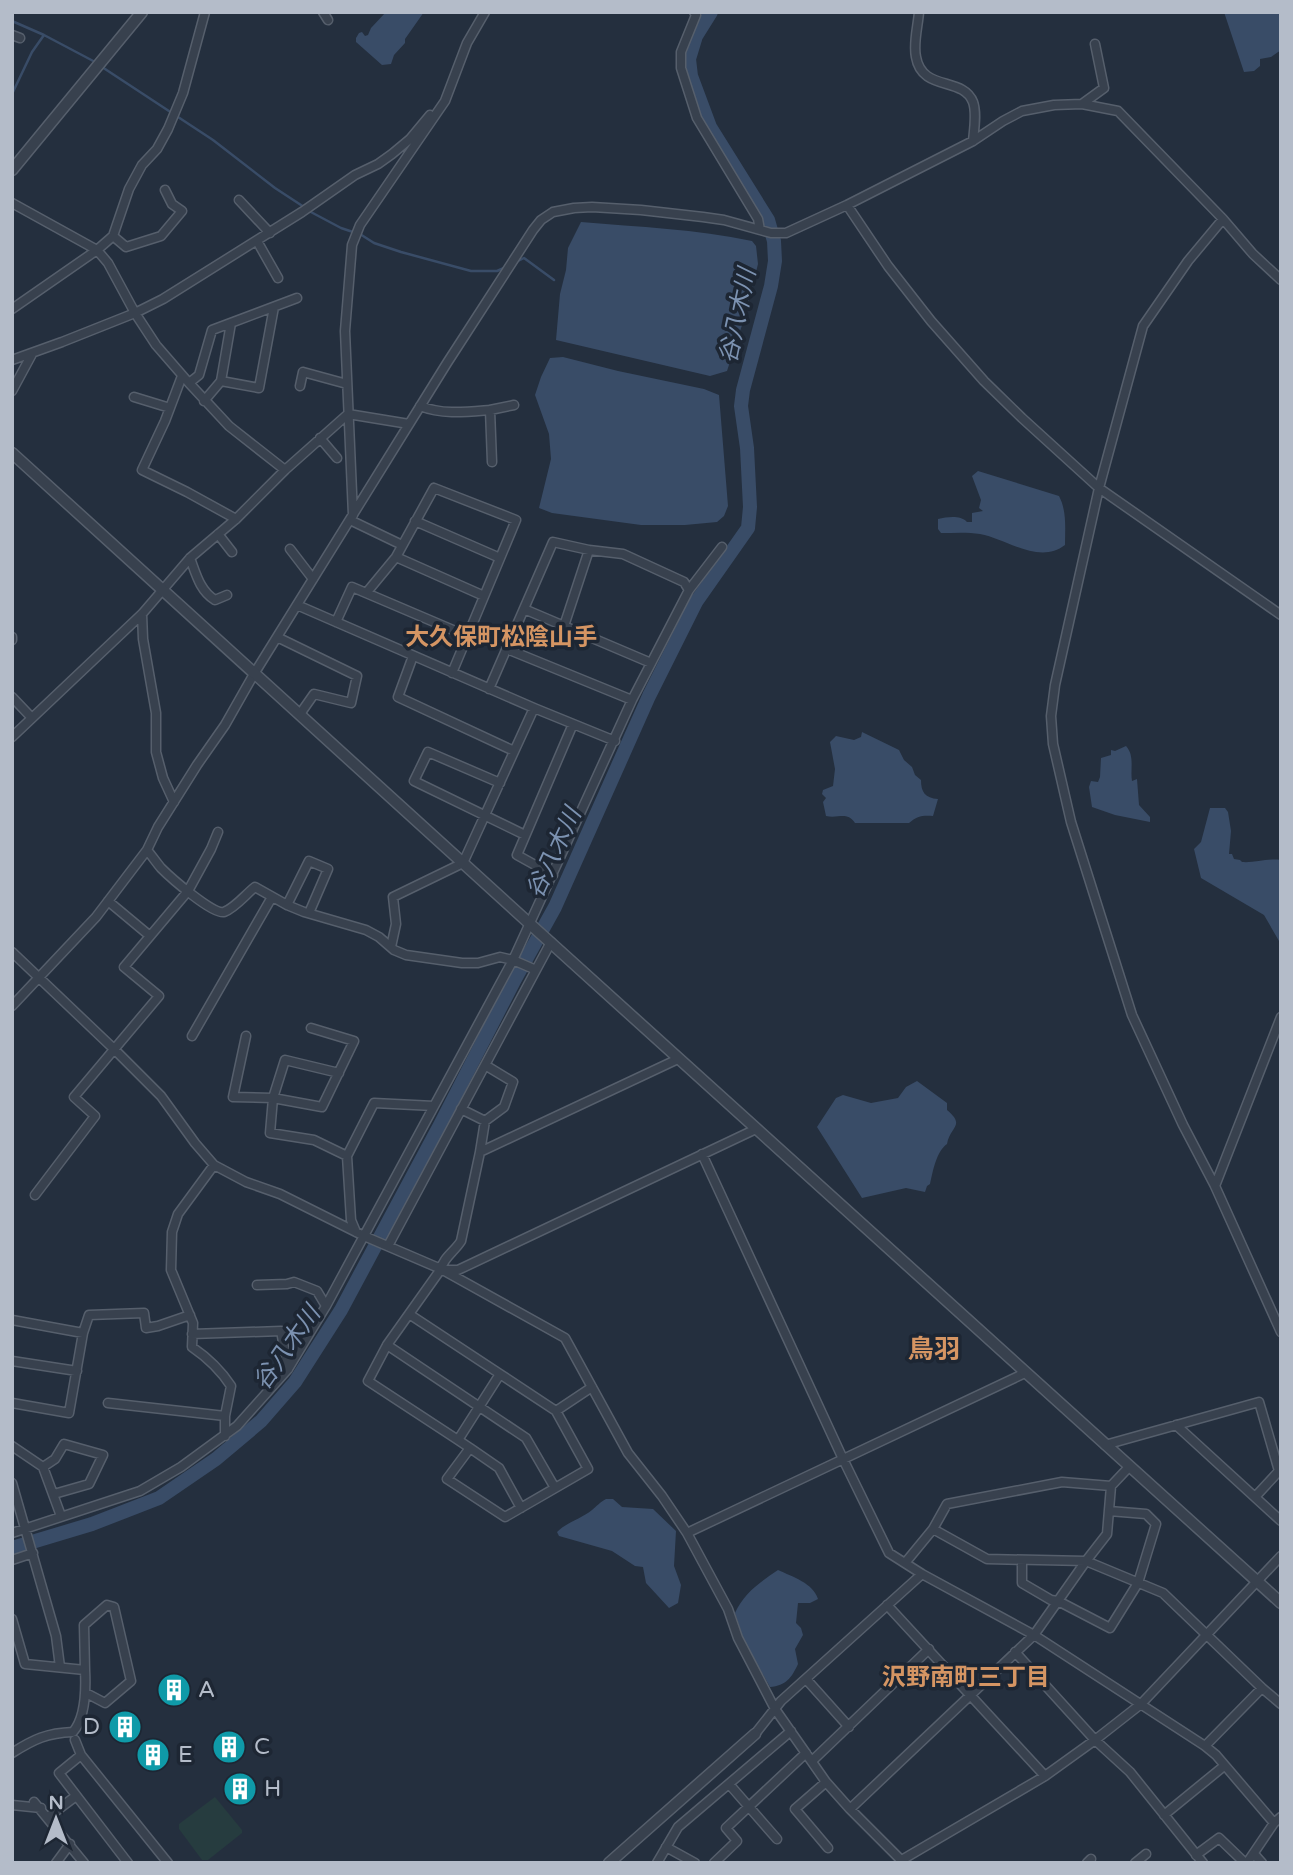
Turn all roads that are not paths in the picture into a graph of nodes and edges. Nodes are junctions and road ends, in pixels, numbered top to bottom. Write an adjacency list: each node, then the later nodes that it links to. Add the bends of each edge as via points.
1 (142, 12): 10 (street)
2 (205, 12): 18 (street, via 183,93 157,149 129,189)
3 (485, 12): 7 (street, via 467,43)
4 (694, 12): 16 (street, via 681,52 681,68 696,118 758,219)
5 (919, 12): 9 (street, via 918,65 923,74 970,97 974,104)
6 (1095, 44): 8 (street, via 1104,88)
7 (445, 101): 17 (street, via 392,154); 33 (street, via 355,236 346,318)
8 (1082, 104): 9 (street, via 1022,111); 15 (street, via 1118,111)
9 (973, 141): 14 (street)
10 (12, 170)
11 (165, 190): 18 (street, via 172,204 183,211 161,236 126,247)
12 (239, 200): 17 (street)
13 (12, 202): 20 (street)
14 (847, 205): 16 (street, via 786,233); 49 (street, via 909,294 984,381)
15 (1223, 219): 22 (street); 49 (street, via 1143,326)
16 (760, 230): 39 (street, via 703,216 641,210 574,208 547,215 507,268)
17 (270, 233): 19 (street)
18 (113, 236): 20 (street)
19 (257, 241): 21 (street); 26 (street)
20 (97, 250): 25 (street); 26 (street)
21 (278, 278)
22 (1281, 280)
23 (296, 298): 24 (street)
24 (274, 307): 27 (street); 31 (street, via 259,388)
25 (12, 309)
26 (135, 313): 28 (street); 30 (street)
27 (231, 323): 31 (street); 32 (street, via 212,330 199,374)
28 (32, 354): 29 (street); 35 (street)
29 (12, 360)
30 (182, 376): 32 (street); 40 (street)
31 (221, 381): 37 (street)
32 (189, 383): 37 (street)
33 (346, 384): 34 (street, via 303,372); 42 (street)
34 (300, 386)
35 (12, 391)
36 (134, 397): 40 (street)
37 (204, 401): 48 (street)
38 (514, 405): 41 (street)
39 (420, 406): 41 (street, via 434,412); 43 (street)
40 (170, 408): 51 (street, via 142,470)
41 (490, 410): 47 (street)
42 (348, 414): 43 (street); 44 (street); 50 (street)
43 (409, 424): 50 (street)
44 (320, 438): 46 (street); 48 (street)
45 (12, 453): 63 (street)
46 (337, 458)
47 (492, 462)
48 (285, 470): 51 (street)
49 (1098, 488): 71 (street); 130 (street, via 1055,685 1053,744 1071,822 1132,1015)
50 (351, 518): 54 (street); 62 (street)
51 (236, 519): 53 (street)
52 (415, 521): 54 (street); 61 (street); 61 (street, via 434,488 516,520)
53 (218, 534): 58 (street); 60 (street)
54 (402, 545): 59 (street)
55 (722, 547): 64 (street)
56 (290, 549): 62 (street)
57 (589, 550): 64 (street, via 623,554 684,582); 69 (street, via 553,542); 73 (street)
58 (232, 552)
59 (396, 557): 65 (street); 67 (street)
60 (190, 558): 63 (street); 66 (street, via 211,599)
61 (500, 558): 67 (street)
62 (313, 579): 68 (street)
63 (163, 589): 70 (street); 80 (street)
64 (689, 590): 78 (street)
65 (367, 592): 72 (street, via 352,587); 74 (street)
66 (227, 595)
67 (484, 596): 74 (street)
68 (297, 605): 72 (street); 75 (street)
69 (524, 609): 73 (street); 76 (street)
70 (142, 614): 86 (street); 92 (street, via 156,712 156,752)
71 (1281, 615)
72 (336, 622): 77 (street)
73 (564, 626): 78 (street)
74 (467, 636): 79 (street)
75 (277, 638): 80 (street); 85 (street, via 357,676 351,703 314,694)
76 (507, 649): 81 (street); 83 (street)
77 (414, 656): 79 (street); 90 (street, via 398,697)
78 (651, 663): 83 (street)
79 (452, 673): 81 (street)
80 (254, 674): 85 (street); 92 (street)
81 (489, 689): 84 (street)
82 (12, 697): 86 (street)
83 (632, 700): 89 (street)
84 (534, 708): 87 (street); 90 (street)
85 (299, 714): 97 (street)
86 (32, 718): 88 (street)
87 (573, 724): 89 (street); 95 (street)
88 (12, 737)
89 (615, 741): 98 (street)
90 (514, 751): 91 (street)
91 (500, 783): 93 (street); 93 (street, via 428,752 414,781)
92 (174, 802): 96 (street)
93 (485, 816): 95 (street); 97 (street)
94 (218, 832): 99 (street)
95 (525, 835): 98 (street, via 517,855)
96 (147, 850): 99 (street); 101 (street)
97 (463, 863): 104 (street); 107 (street, via 393,897 396,924)
98 (553, 875): 104 (street)
99 (188, 891): 100 (street, via 217,912 230,909 255,887); 105 (street)
100 (272, 897): 102 (street); 115 (street)
101 (108, 901): 105 (street); 111 (street)
102 (287, 905): 103 (street); 103 (street, via 309,861 328,869)
103 (309, 913): 107 (street, via 366,930)
104 (530, 924): 106 (street); 109 (street)
105 (150, 936): 117 (street, via 124,967 159,996)
106 (551, 942): 110 (street); 118 (street)
107 (391, 947): 109 (street, via 406,955 462,963 500,957)
108 (12, 952): 111 (street)
109 (513, 960): 110 (street); 122 (street)
110 (536, 970): 119 (street)
111 (39, 977): 112 (street); 117 (street)
112 (12, 1006)
113 (1281, 1017): 130 (street)
114 (312, 1028): 120 (street, via 354,1041)
115 (192, 1036)
116 (246, 1037): 121 (street, via 233,1097)
117 (115, 1050): 129 (street, via 160,1096); 131 (street, via 74,1097 95,1116)
118 (678, 1059): 125 (street); 126 (street)
119 (485, 1065): 123 (street); 124 (street, via 513,1082 504,1107)
120 (339, 1073): 121 (street, via 322,1107); 121 (street, via 285,1060)
121 (273, 1098): 128 (street, via 270,1133 314,1140)
122 (435, 1105): 128 (street, via 374,1103); 132 (street)
123 (461, 1109): 124 (street); 133 (street)
124 (485, 1121): 126 (street)
125 (756, 1129): 127 (street); 147 (street)
126 (480, 1152): 134 (street, via 461,1241)
127 (702, 1154): 134 (street, via 458,1270); 161 (street)
128 (347, 1156): 132 (street, via 351,1220)
129 (214, 1166): 132 (street); 138 (street, via 178,1214 172,1232 171,1270)
130 (1215, 1186): 140 (street)
131 (35, 1195)
132 (360, 1233): 133 (street); 136 (street)
133 (388, 1246): 134 (street)
134 (441, 1269): 137 (street); 149 (street, via 565,1338)
135 (257, 1285): 136 (street, via 293,1282 317,1291)
136 (326, 1306): 145 (street)
137 (409, 1314): 143 (street); 148 (street)
138 (190, 1315): 141 (street, via 146,1328 144,1313 89,1315); 142 (street)
139 (12, 1320): 141 (street)
140 (1281, 1332)
141 (83, 1333): 146 (street)
142 (192, 1334): 145 (street, via 281,1331); 154 (street, via 192,1347 212,1361 231,1386)
143 (387, 1345): 152 (street); 157 (street, via 368,1381)
144 (12, 1361): 146 (street)
145 (288, 1369): 156 (street)
146 (76, 1371): 151 (street, via 69,1413)
147 (1025, 1373): 158 (street); 161 (street)
148 (500, 1374): 152 (street); 153 (street)
149 (592, 1387): 153 (street); 177 (street, via 628,1453)
150 (108, 1403): 154 (street)
151 (12, 1404)
152 (479, 1407): 157 (street); 166 (street, via 526,1438)
153 (556, 1411): 166 (street, via 588,1469)
154 (225, 1416): 156 (street)
155 (1176, 1425): 158 (street); 168 (street); 168 (street, via 1259,1402 1279,1471)
156 (225, 1436): 172 (street, via 139,1491)
157 (458, 1440): 160 (street)
158 (1105, 1445): 163 (street)
159 (12, 1446): 162 (street)
160 (470, 1448): 170 (street, via 499,1468); 170 (street, via 447,1479 505,1517)
161 (843, 1459): 177 (street); 183 (street, via 889,1553)
162 (43, 1467): 167 (street); 167 (street, via 64,1444 103,1455 89,1484)
163 (1129, 1467): 165 (street); 185 (street)
164 (12, 1483): 169 (street)
165 (1111, 1486): 171 (street); 175 (street, via 1062,1482 947,1504)
166 (555, 1488): 170 (street)
167 (54, 1494): 172 (street)
168 (1255, 1497): 173 (street)
169 (15, 1499): 174 (street)
170 (521, 1507)
171 (1109, 1511): 182 (street, via 1107,1534); 186 (street, via 1146,1514 1156,1524)
172 (61, 1516): 174 (street)
173 (1281, 1521)
174 (26, 1529): 176 (street); 178 (street)
175 (933, 1529): 181 (street, via 987,1559); 183 (street)
176 (12, 1533)
177 (687, 1533): 203 (street)
178 (33, 1553): 180 (street); 195 (street)
179 (1281, 1556): 185 (street)
180 (12, 1560)
181 (1022, 1560): 182 (street); 187 (street, via 1022,1583)
182 (1086, 1561): 186 (street); 187 (street)
183 (905, 1563): 184 (street)
184 (922, 1574): 189 (street); 191 (street)
185 (1256, 1582): 188 (street); 192 (street)
186 (1138, 1583): 187 (street, via 1110,1628); 192 (street, via 1163,1593)
187 (1058, 1601): 191 (street)
188 (1281, 1603)
189 (887, 1605): 193 (street); 197 (street)
190 (12, 1619): 195 (street, via 25,1664)
191 (1034, 1634): 194 (street); 201 (street)
192 (1206, 1634): 198 (street); 201 (street)
193 (929, 1650): 200 (street); 204 (street)
194 (1015, 1652): 200 (street); 208 (street)
195 (60, 1667): 196 (street)
196 (85, 1670): 199 (street); 199 (street, via 83,1625 107,1605 114,1607 131,1681 105,1703)
197 (806, 1679): 203 (street); 204 (street)
198 (1262, 1688): 202 (street); 209 (street)
199 (86, 1693): 210 (street, via 78,1726 72,1732 52,1733)
200 (970, 1694): 215 (street); 221 (street)
201 (1141, 1704): 208 (street); 209 (street)
202 (1281, 1704)
203 (775, 1709): 205 (street); 206 (street)
204 (849, 1727): 213 (street)
205 (791, 1731): 211 (street); 217 (street)
206 (755, 1734): 237 (street)
207 (75, 1740): 212 (street)
208 (1095, 1740): 215 (street); 222 (street, via 1130,1772)
209 (1205, 1746): 214 (street)
210 (12, 1753)
211 (806, 1753): 213 (street); 220 (street)
212 (81, 1755): 218 (street, via 58,1773); 236 (street)
213 (813, 1761): 216 (street)
214 (1224, 1766): 222 (street); 224 (street)
215 (1045, 1776): 233 (street)
216 (826, 1782): 221 (street); 228 (street, via 795,1809)
217 (729, 1784): 220 (street); 227 (street, via 678,1827)
218 (76, 1796): 223 (street); 235 (street)
219 (12, 1805): 223 (street, via 38,1805)
220 (749, 1806): 225 (street); 240 (street, via 726,1828 737,1841)
221 (850, 1809): 233 (street)
222 (1164, 1815): 231 (street)
223 (48, 1817): 226 (street)
224 (1278, 1820): 230 (street)
225 (777, 1839)
226 (69, 1844): 232 (street); 234 (street)
227 (666, 1847): 238 (street); 239 (street)
228 (828, 1848)
229 (1146, 1854): 241 (street)
230 (1254, 1854): 243 (street); 244 (street)
231 (1196, 1855): 242 (street); 243 (street, via 1219,1838)
232 (58, 1862)
233 (901, 1862)
234 (84, 1863)
235 (128, 1863)
236 (168, 1863)
237 (609, 1863)
238 (657, 1863)
239 (695, 1863)
240 (714, 1863)
241 (1135, 1863)
242 (1203, 1863)
243 (1246, 1863)
244 (1262, 1863)

